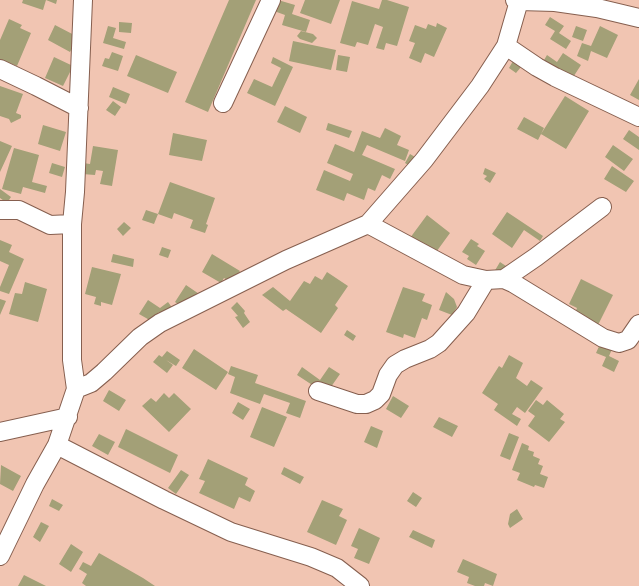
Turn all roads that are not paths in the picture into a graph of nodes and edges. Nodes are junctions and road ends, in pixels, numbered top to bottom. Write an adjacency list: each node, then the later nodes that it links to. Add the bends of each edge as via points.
1 (84, 0): 8 (street)
2 (271, 0): 7 (street)
3 (517, 1): 4 (street, via 555,2 598,8); 5 (street)
4 (639, 18)
5 (506, 46): 9 (street, via 555,77); 13 (street, via 480,86 424,160)
6 (0, 69): 8 (street)
7 (223, 103)
8 (79, 108): 12 (street)
9 (639, 117)
10 (602, 207): 14 (street)
11 (0, 210): 12 (street, via 20,210 50,225)
12 (72, 224): 17 (street, via 72,360)
13 (368, 224): 15 (street, via 463,275); 17 (street, via 286,260 160,323 140,337 91,383)
14 (504, 278): 15 (street); 16 (street, via 603,338 619,343 628,340)
15 (486, 280): 18 (street, via 466,313 439,343 395,365 381,394 375,400 357,404)
16 (639, 324)
17 (76, 389): 19 (street)
18 (318, 391)
19 (68, 417): 20 (street); 21 (street)
20 (0, 432)
21 (58, 445): 22 (street, via 35,484); 23 (street, via 231,532 312,557 337,568)
22 (0, 556)
23 (360, 586)

